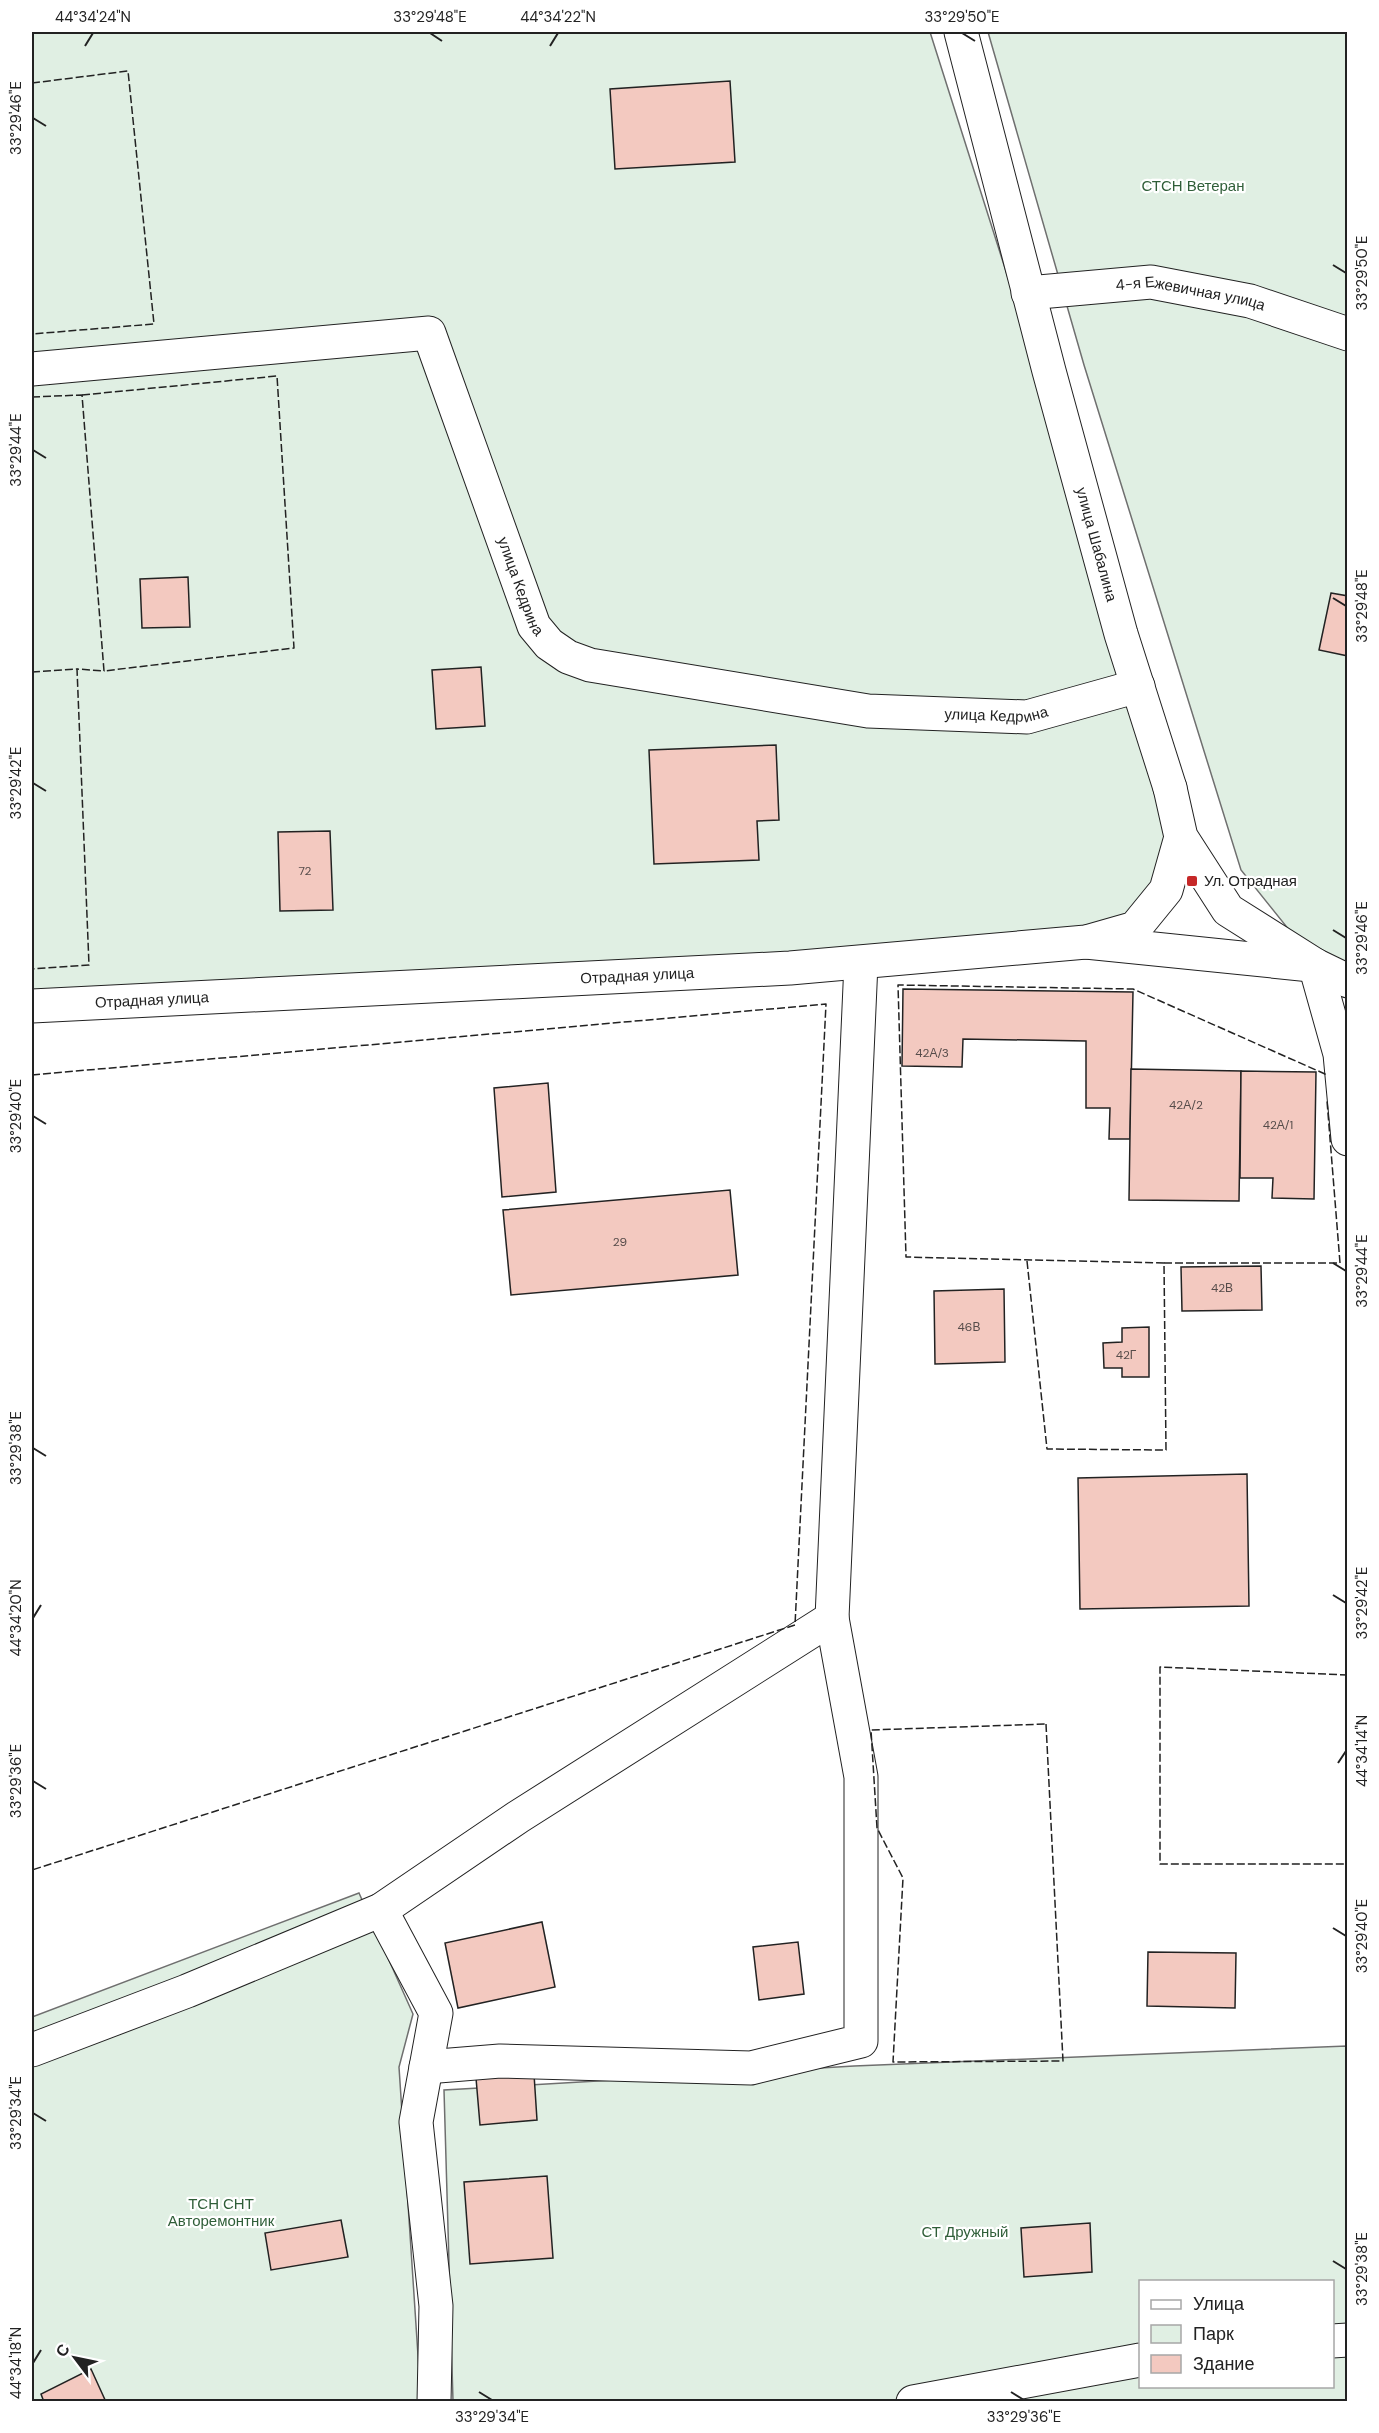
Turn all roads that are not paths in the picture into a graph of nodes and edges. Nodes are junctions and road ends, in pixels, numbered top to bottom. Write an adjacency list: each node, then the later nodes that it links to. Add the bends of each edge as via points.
1 (961, 32): 2 (street, улица Шабалина)
2 (1028, 293): 3 (street, 4-я Ежевичная улица, via 1151,282 1250,301); 5 (street, улица Шабалина)
3 (1347, 334)
4 (32, 369): 5 (street, улица Кедрина, via 429,333 534,626 549,644 568,657 615,670 868,711 1028,717)
5 (1138, 686): 6 (street, улица Шабалина)
6 (1181, 837): 7 (street, Отрадная улица, via 1166,890 1135,928); 9 (street, улица Шабалина, via 1228,910)
7 (1086, 942): 8 (street, Отрадная улица); 9 (street)
8 (861, 963): 11 (street, Отрадная улица); 13 (street)
9 (1315, 965): 10 (street, улица Шабалина); 12 (street, via 1340,1054)
10 (1347, 981)
11 (32, 1006)
12 (1347, 1139)
13 (832, 1618): 14 (street, via 518,1817); 16 (street, via 861,1777 861,2041 751,2068 500,2061)
14 (381, 1910): 15 (street); 16 (street, via 436,2013)
15 (32, 2050)
16 (426, 2067): 18 (street, via 416,2122 436,2306)
17 (1139, 2360): 19 (street)
18 (434, 2402)
19 (913, 2402)

